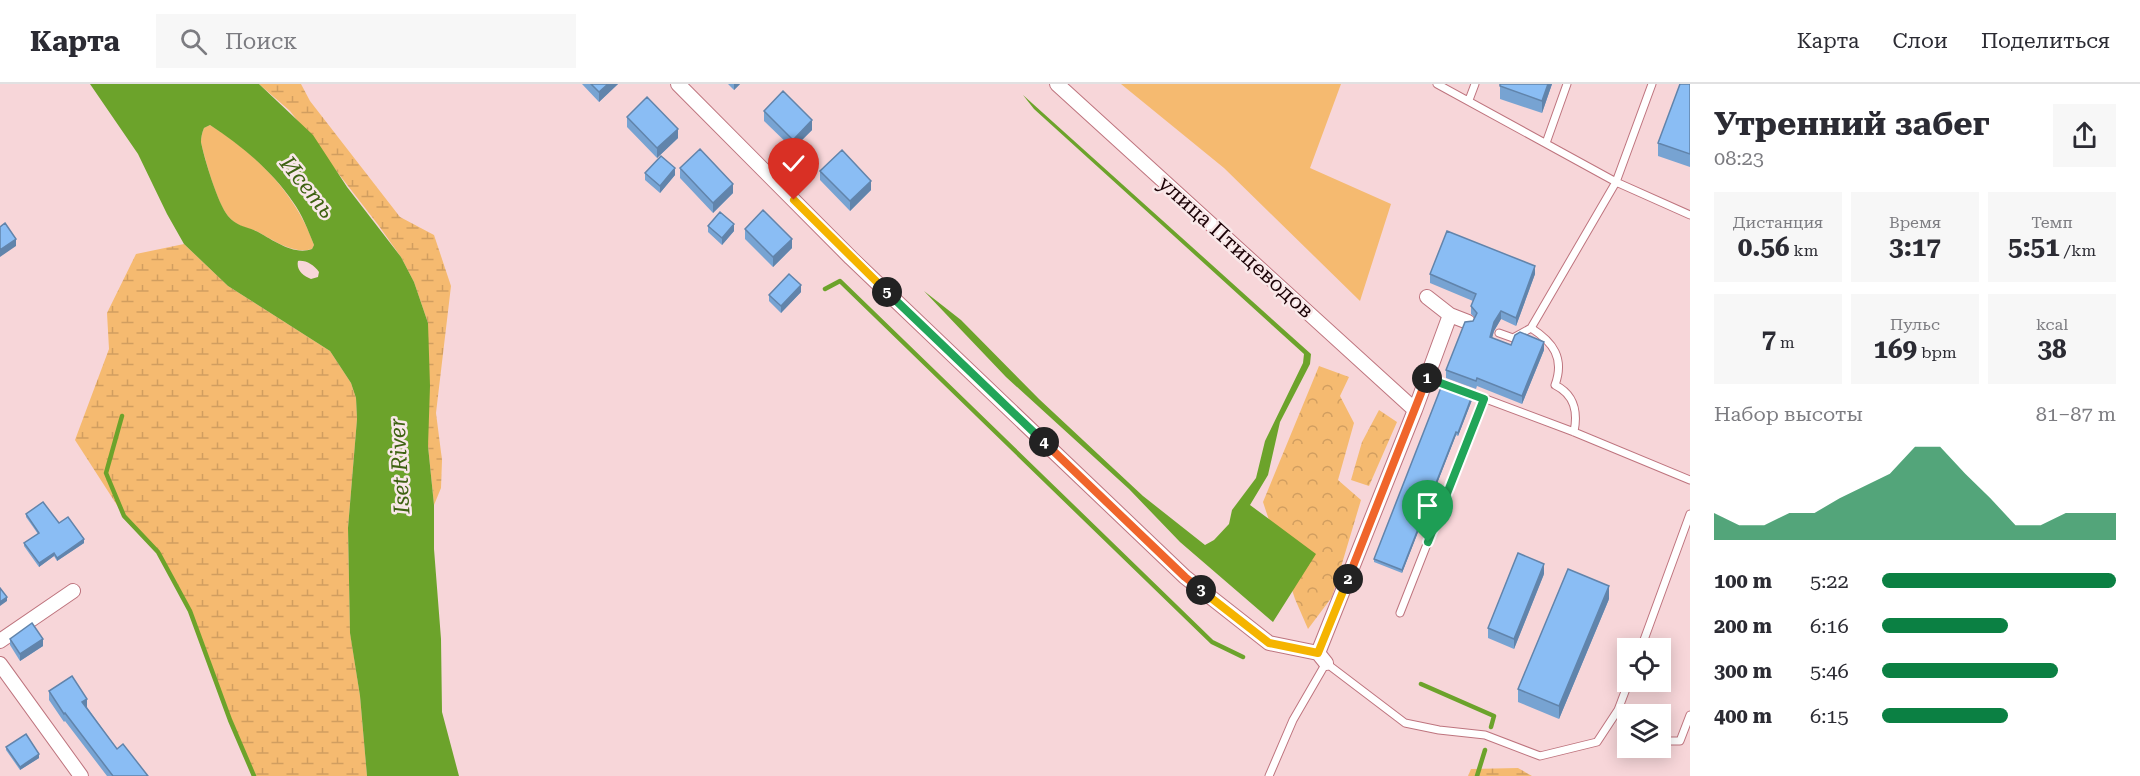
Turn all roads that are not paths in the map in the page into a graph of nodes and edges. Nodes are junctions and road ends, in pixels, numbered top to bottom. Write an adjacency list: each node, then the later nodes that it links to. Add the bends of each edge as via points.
1 (678, 84): 26 (street, via 851,258 1185,577 1269,643)
2 (1057, 84): 18 (street, улица Птицеводов)
3 (1437, 84): 7 (lane)
4 (1475, 84): 7 (lane)
5 (1567, 84): 8 (lane)
6 (1652, 84): 9 (lane)
7 (1469, 100): 8 (lane)
8 (1546, 143): 9 (lane)
9 (1616, 182): 10 (lane); 14 (lane)
10 (1690, 214)
11 (1426, 297): 12 (street)
12 (1450, 315): 13 (street); 16 (street)
13 (1468, 322)
14 (1531, 327): 15 (lane, via 1513,338); 19 (lane, via 1554,348 1559,374 1555,385 1565,390 1575,408)
15 (1499, 333)
16 (1427, 377): 17 (lane); 18 (street)
17 (1484, 399): 19 (lane); 23 (lane)
18 (1416, 410): 26 (street)
19 (1574, 432): 20 (lane)
20 (1690, 480)
21 (1690, 514): 24 (lane)
22 (73, 591): 25 (street)
23 (1400, 613)
24 (1645, 638)
25 (0, 641)
26 (1322, 658): 28 (lane, via 1405,723 1485,735 1540,756 1597,742); 32 (lane)
27 (0, 664): 31 (street)
28 (1617, 712)
29 (1690, 715): 30 (lane, via 1680,741)
30 (1671, 741)
31 (81, 776)
32 (1269, 776)

